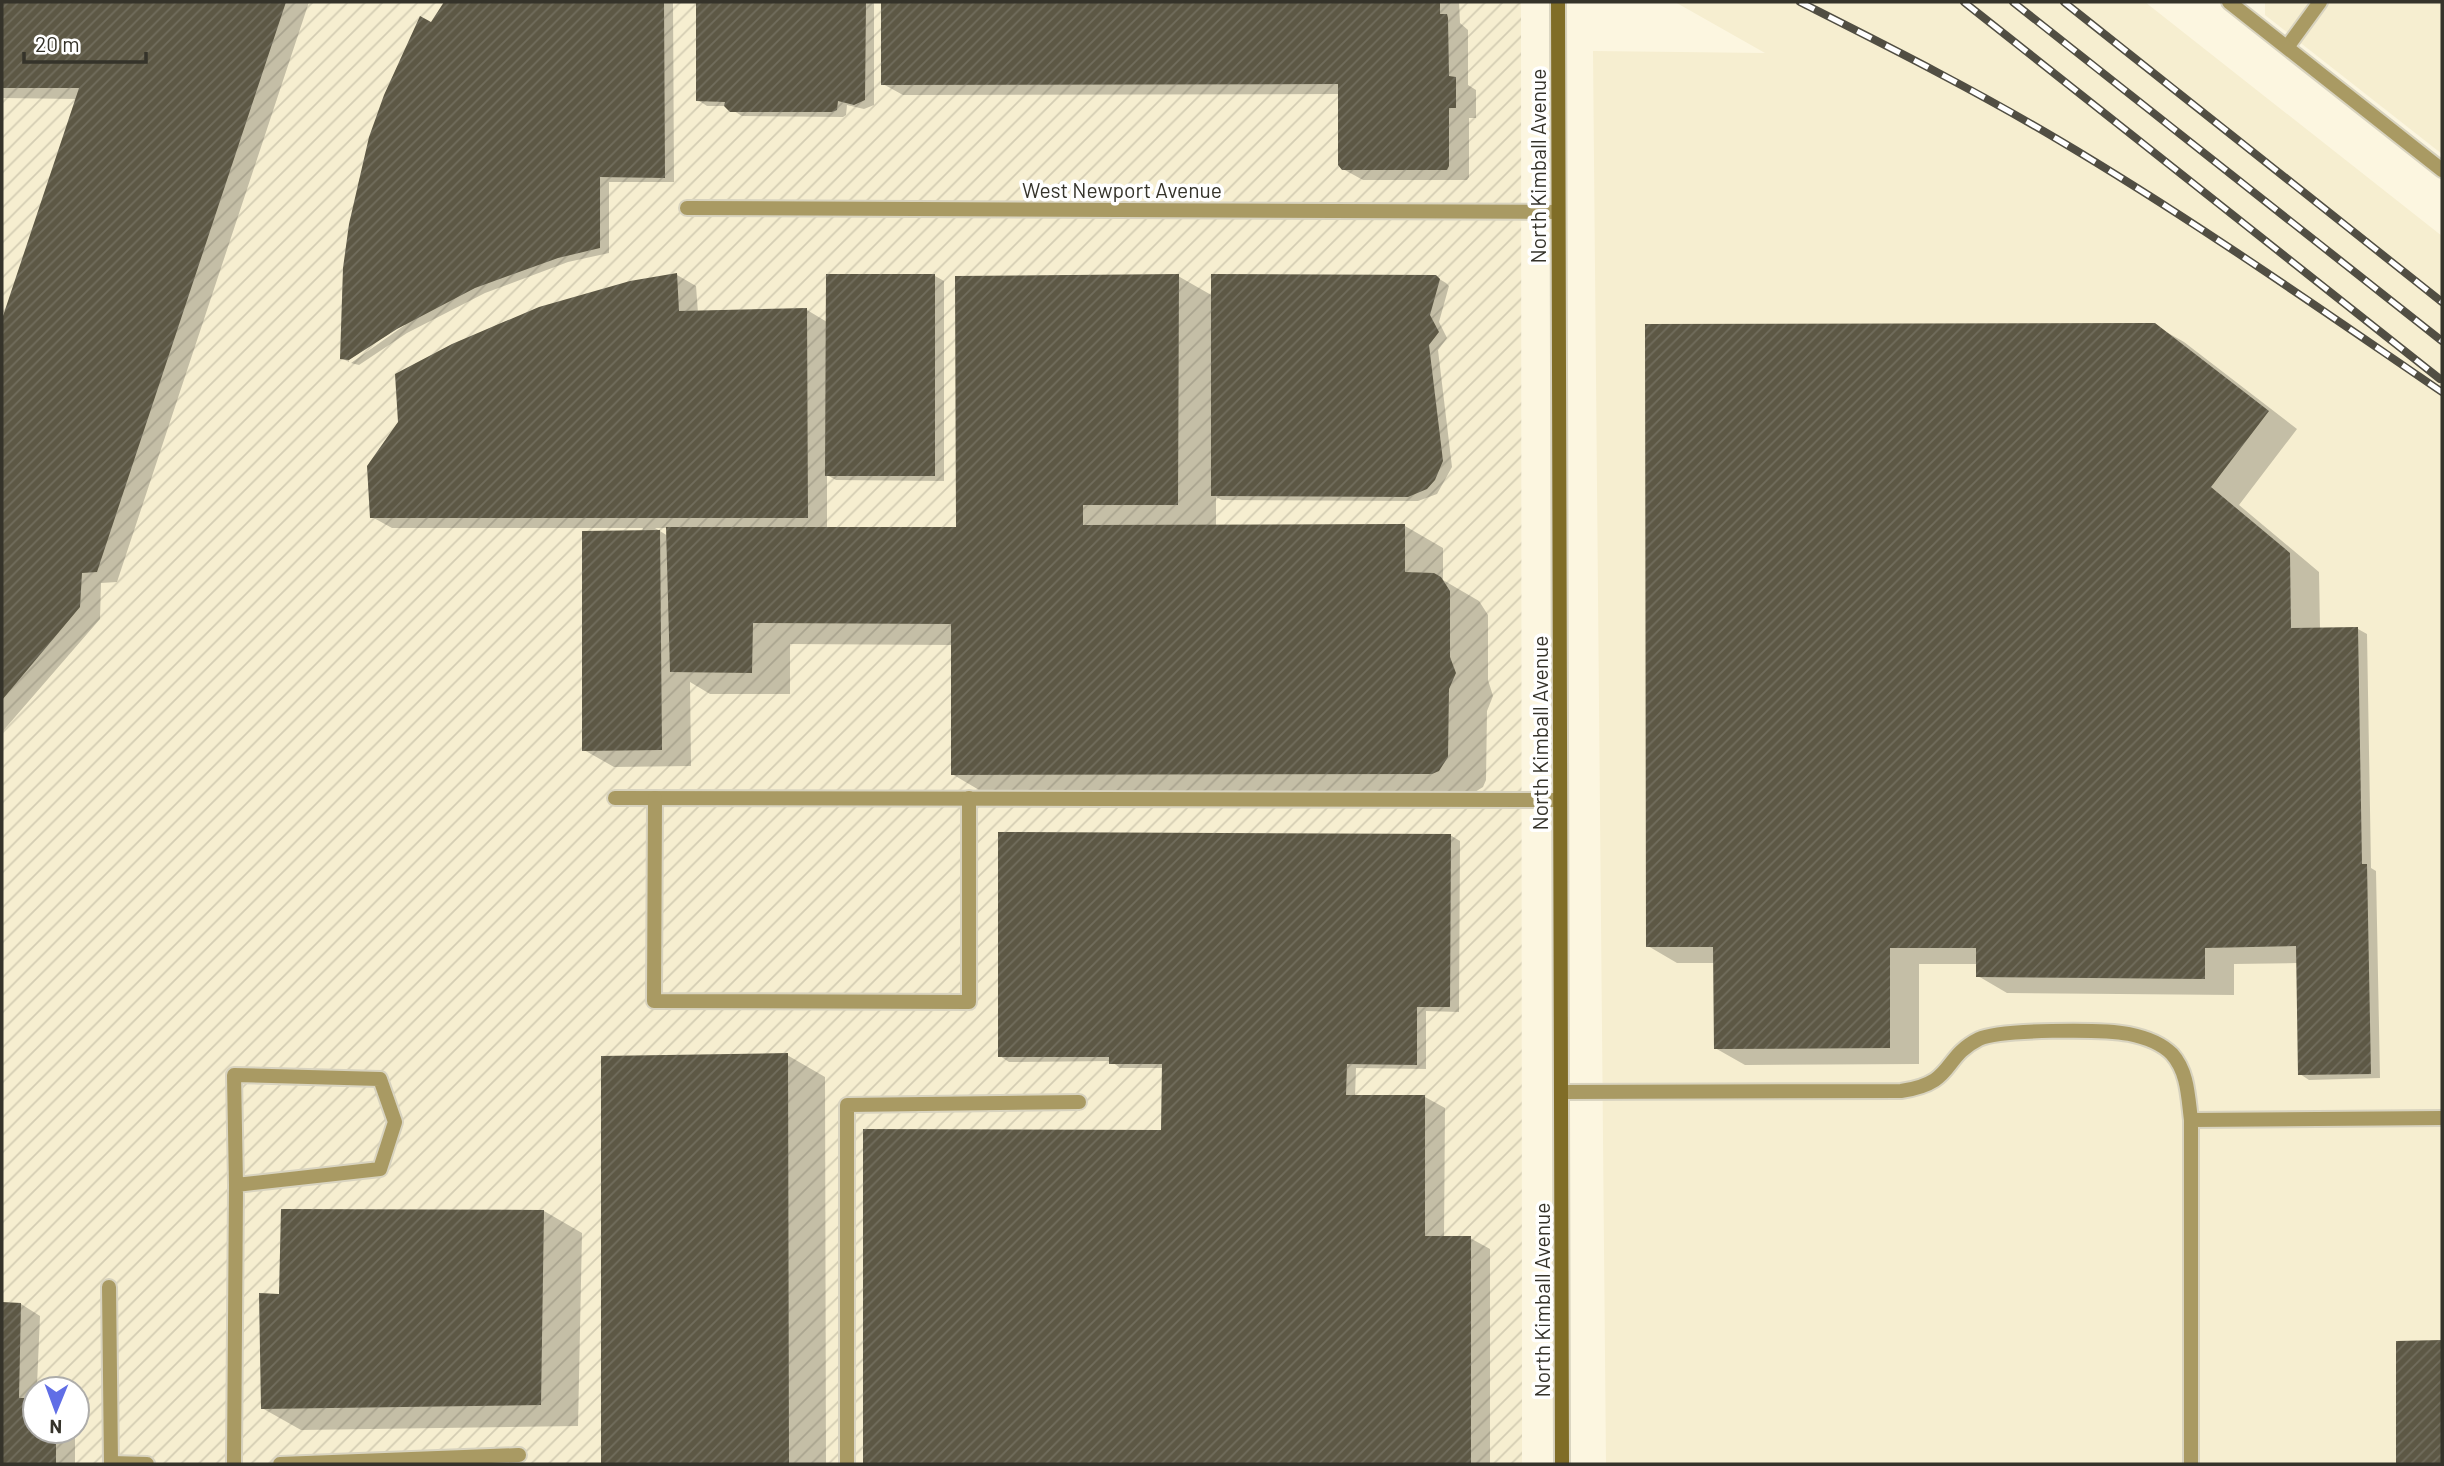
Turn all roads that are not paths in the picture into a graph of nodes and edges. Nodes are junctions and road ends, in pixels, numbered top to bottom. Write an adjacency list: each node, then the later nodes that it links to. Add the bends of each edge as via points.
1 (1558, 2): 7 (street, North Kimball Avenue)
2 (2229, 2): 4 (street)
3 (2320, 2): 4 (street)
4 (2288, 46): 5 (street)
5 (2442, 170)
6 (687, 208): 7 (street, West Newport Avenue)
7 (1558, 212): 11 (street, North Kimball Avenue)
8 (615, 798): 9 (street)
9 (655, 798): 10 (street); 10 (street, via 654,1001 969,1002)
10 (970, 798): 11 (street)
11 (1560, 800): 12 (street, North Kimball Avenue)
12 (1561, 1092): 15 (street, via 1901,1091 1938,1081 1979,1039 2004,1033 2126,1034 2154,1041 2171,1053 2183,1070); 24 (street, North Kimball Avenue)
13 (1079, 1102): 23 (street, via 847,1105)
14 (2442, 1118): 15 (street)
15 (2191, 1120): 25 (street)
16 (236, 1185): 16 (street, via 234,1075 380,1079 395,1122 380,1170); 21 (street)
17 (109, 1287): 19 (street)
18 (520, 1455): 22 (street)
19 (111, 1464): 20 (street)
20 (147, 1464)
21 (234, 1464)
22 (280, 1464)
23 (847, 1464)
24 (1562, 1464)
25 (2191, 1464)

